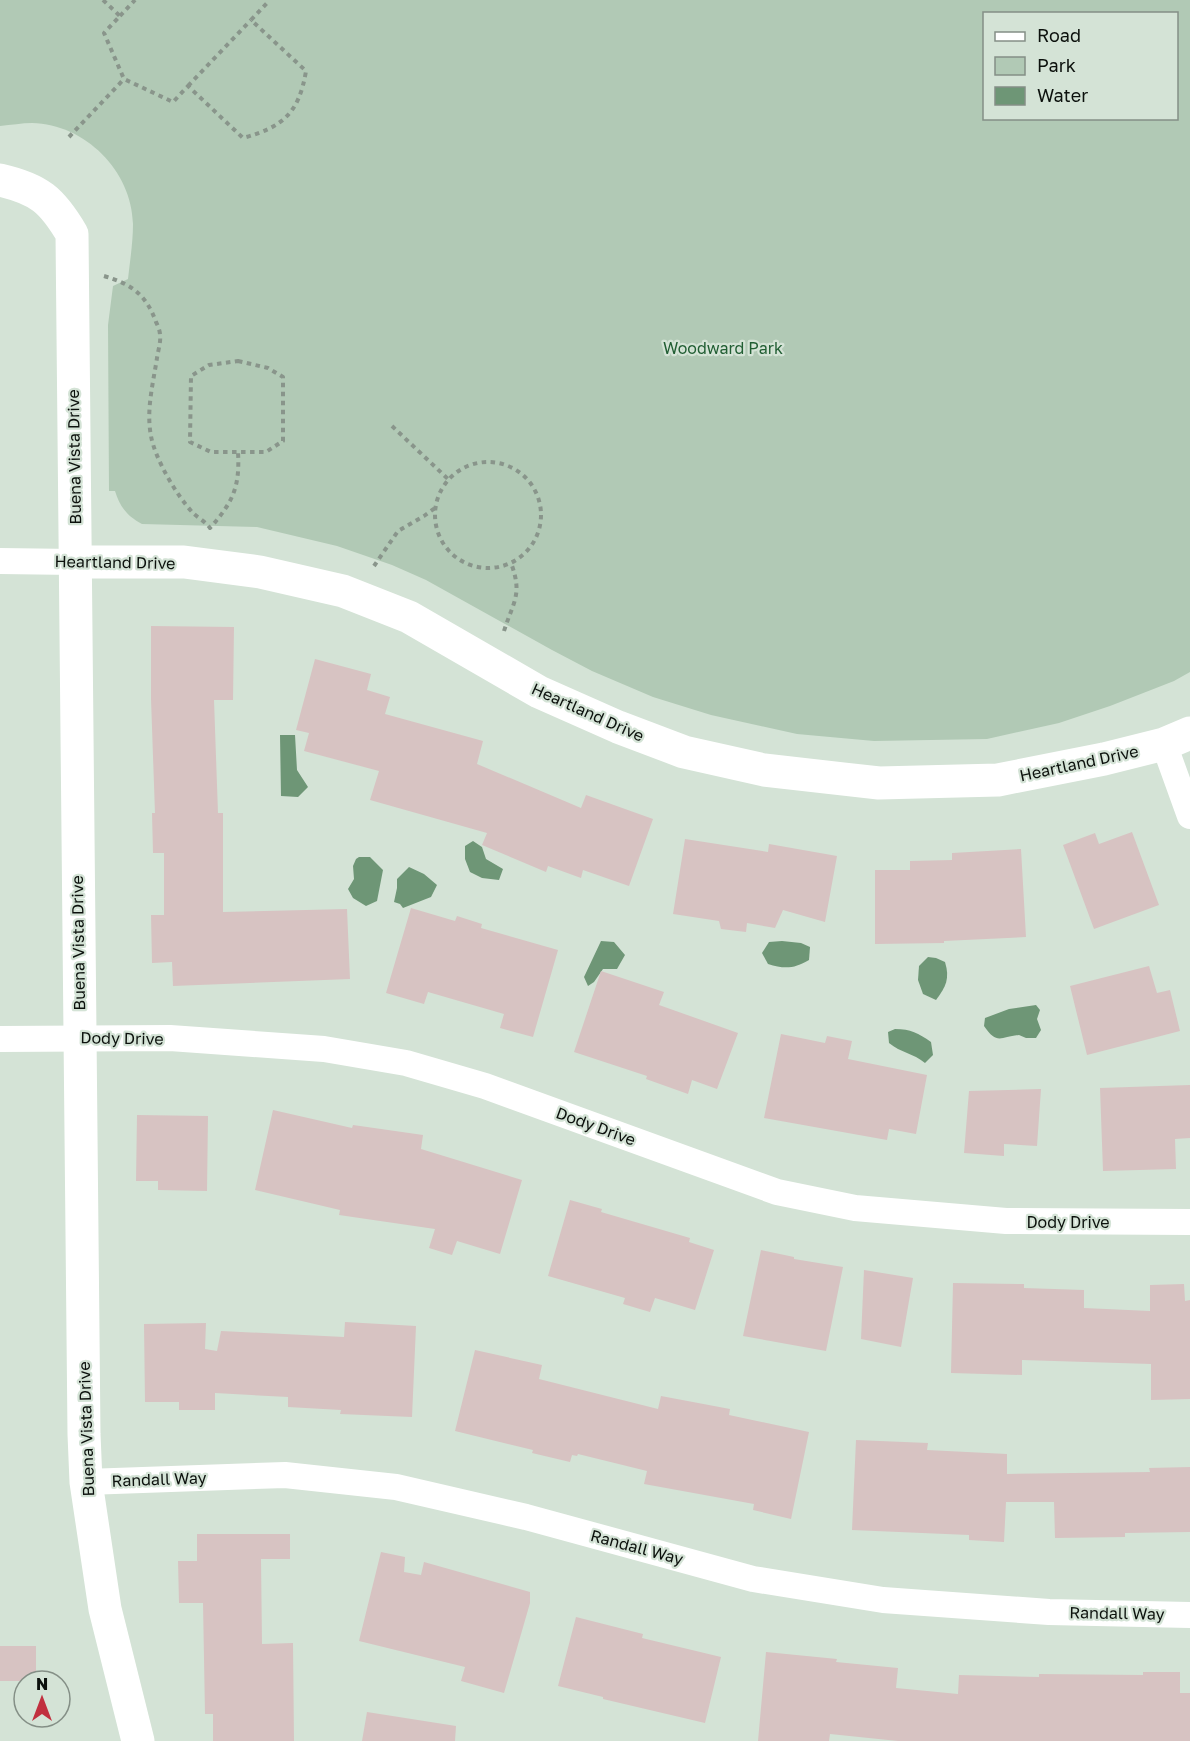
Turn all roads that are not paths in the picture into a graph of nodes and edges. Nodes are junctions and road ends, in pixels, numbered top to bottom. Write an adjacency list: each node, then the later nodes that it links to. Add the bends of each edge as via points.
1 (0, 180): 3 (street, Buena Vista Drive, via 45,197 72,234)
2 (0, 561): 3 (street, Heartland Drive)
3 (75, 562): 4 (street, Heartland Drive, via 184,562 260,572 343,591 409,617 539,692 618,727 684,752 764,770 879,783 998,780 1104,759); 6 (street, Buena Vista Drive)
4 (1177, 738): 5 (street)
5 (1190, 816)
6 (79, 1037): 7 (street, Dody Drive); 8 (street, Dody Drive, via 170,1038 324,1049 406,1063 485,1086 777,1192 855,1208 1006,1221); 9 (street, Buena Vista Drive)
7 (0, 1039)
8 (1190, 1222)
9 (86, 1482): 10 (street, Randall Way, via 285,1475 396,1487 526,1517 765,1581 883,1600 1050,1612); 11 (street, Buena Vista Drive, via 105,1609)
10 (1190, 1615)
11 (138, 1741)

